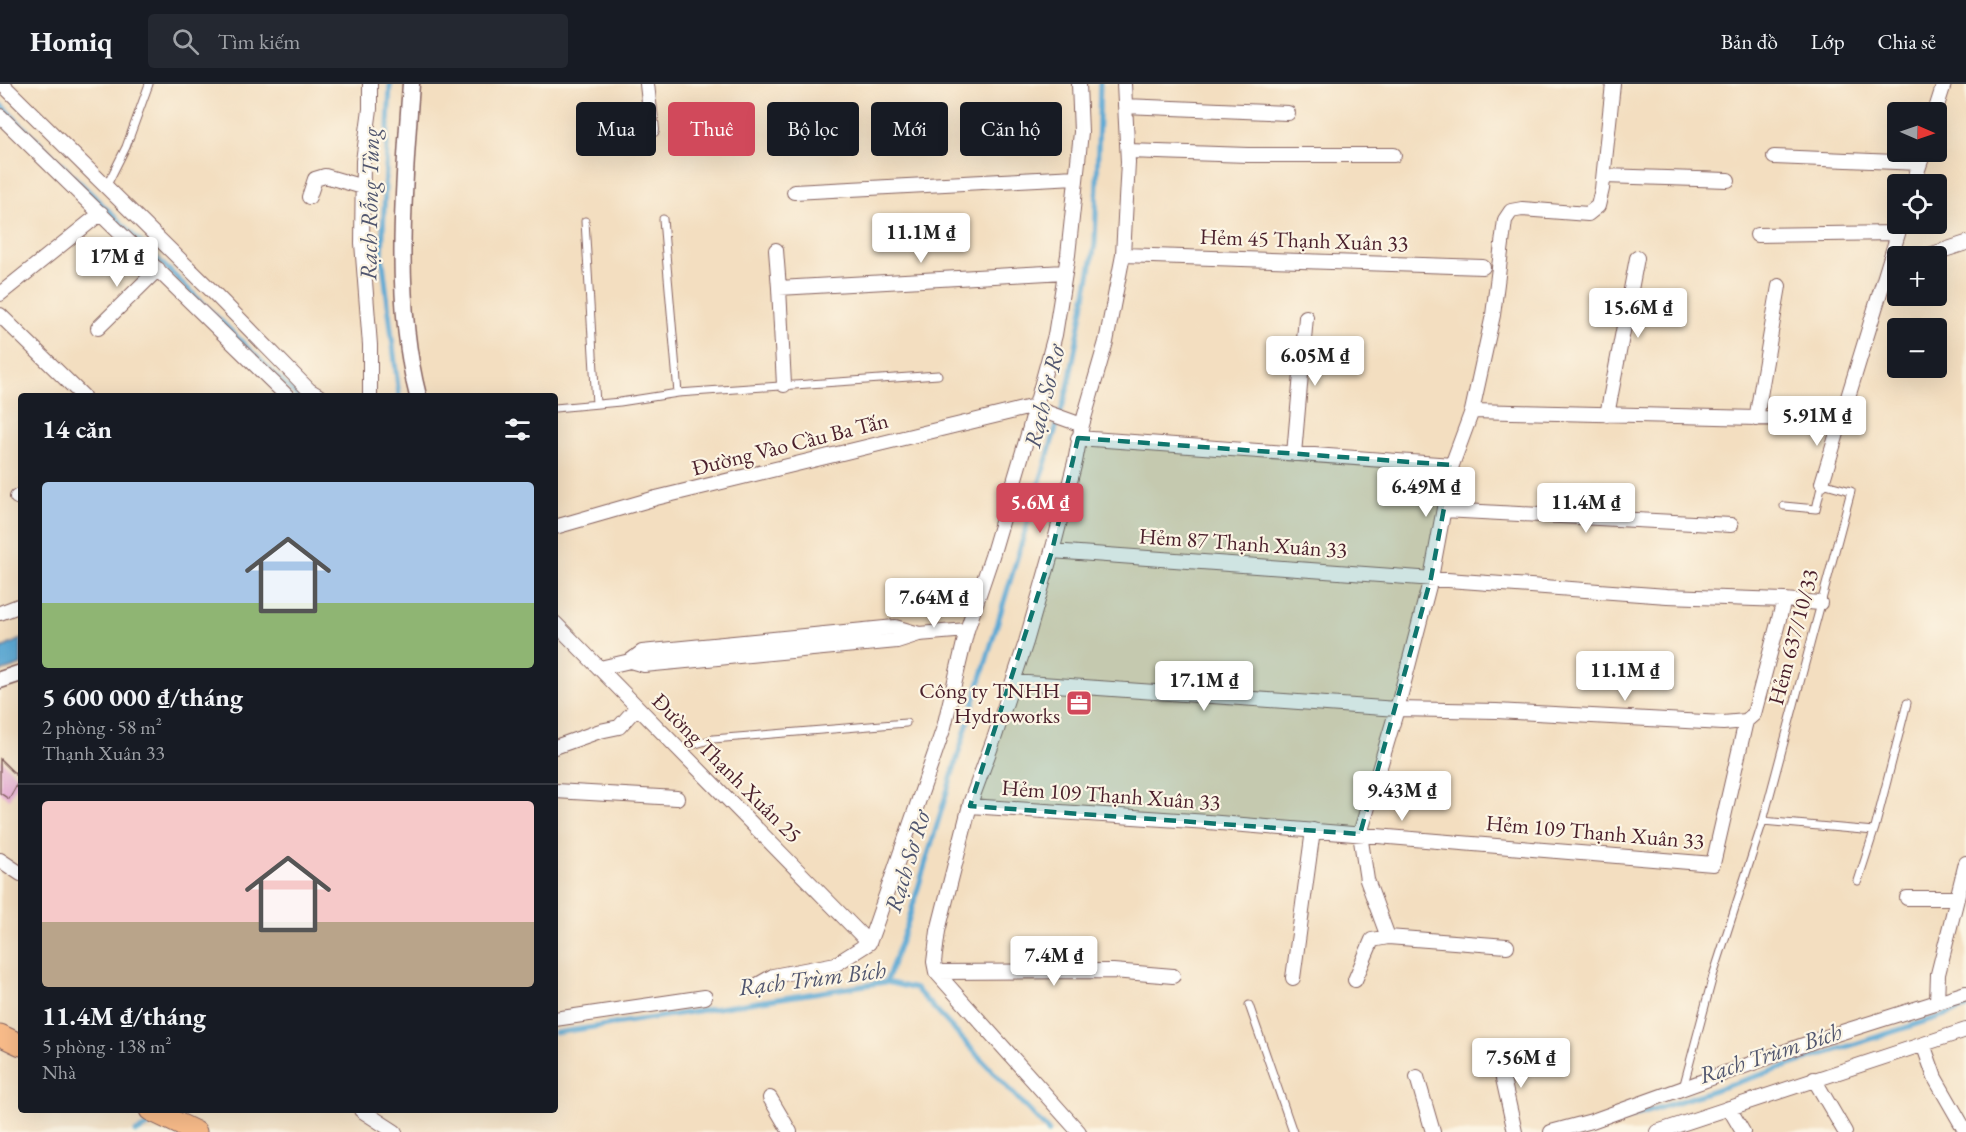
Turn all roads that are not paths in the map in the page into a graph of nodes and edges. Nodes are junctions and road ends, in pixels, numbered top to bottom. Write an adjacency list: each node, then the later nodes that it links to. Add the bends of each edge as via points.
1 (2, 84): 23 (street)
2 (149, 84): 23 (lane, via 126,147)
3 (370, 84): 22 (street, via 370,110)
4 (411, 84): 52 (street, via 403,234 410,365)
5 (647, 84): 10 (street)
6 (1079, 84): 20 (street, via 1081,132)
7 (1124, 84): 12 (street)
8 (1612, 84): 19 (street)
9 (1944, 84): 11 (street)
10 (649, 102)
11 (1938, 102)
12 (1125, 106): 13 (street); 15 (street)
13 (1288, 113)
14 (0, 116): 26 (street)
15 (1128, 151): 16 (street); 34 (street)
16 (1394, 155)
17 (1774, 157): 18 (street)
18 (1887, 157)
19 (1604, 176): 21 (street); 57 (street, via 1598,207 1588,214 1522,209 1511,211 1505,220 1492,315)
20 (1076, 177): 24 (street); 38 (street)
21 (1728, 180)
22 (357, 186): 25 (street, via 325,176 315,179); 51 (street, via 370,345)
23 (106, 187): 50 (street)
24 (794, 192)
25 (309, 197)
26 (100, 213): 37 (street); 42 (street)
27 (663, 219): 53 (lane)
28 (585, 221): 54 (lane)
29 (1887, 229): 30 (street)
30 (1757, 235)
31 (1966, 243): 32 (street)
32 (1947, 249)
33 (776, 250): 41 (street)
34 (1123, 255): 36 (street, Hẻm 45 Thạnh Xuân 33); 61 (street, via 1106,342)
35 (1637, 258): 58 (street)
36 (1482, 267)
37 (158, 269): 45 (street); 49 (street)
38 (1065, 272): 41 (street); 55 (street, via 1055,335)
39 (1887, 282): 60 (street)
40 (1779, 286): 59 (street)
41 (779, 288): 47 (street)
42 (0, 294)
43 (0, 315): 48 (street)
44 (1306, 317): 62 (street)
45 (98, 328)
46 (938, 375): 47 (lane)
47 (784, 385): 53 (lane)
48 (80, 393)
49 (283, 393)
50 (314, 393)
51 (370, 393)
52 (417, 393)
53 (678, 393): 54 (lane)
54 (596, 404): 56 (lane)
55 (1035, 406): 61 (street); 68 (street, Đường Vào Cầu Ba Tấn, via 656,498); 76 (street)
56 (558, 408)
57 (1472, 411): 58 (street); 63 (street)
58 (1607, 415): 59 (street)
59 (1756, 419): 60 (street)
60 (1841, 420): 64 (street)
61 (1080, 432): 62 (street); 69 (street)
62 (1294, 454): 63 (street)
63 (1452, 465): 66 (street)
64 (1822, 483): 65 (lane, via 1816,509); 72 (lane, Hẻm 637/10/33, via 1851,491)
65 (1784, 506)
66 (1444, 510): 67 (street); 70 (street)
67 (1731, 525)
68 (558, 526)
69 (1052, 551): 70 (street, Hẻm 87 Thạnh Xuân 33); 80 (street)
70 (1431, 578): 71 (street, Hẻm 87 Thạnh Xuân 33, via 1667,596); 83 (street)
71 (1784, 600): 72 (street, Hẻm 87 Thạnh Xuân 33); 84 (street, via 1754,714)
72 (1820, 603): 91 (lane, Hẻm 637/10/33)
73 (18, 605): 74 (street)
74 (0, 613)
75 (558, 626): 77 (street, Đường Thạnh Xuân 25)
76 (967, 630): 77 (street, via 918,634 897,641 644,665 630,661); 102 (street, via 944,727)
77 (600, 669): 82 (street, Đường Thạnh Xuân 25)
78 (18, 674): 79 (street)
79 (0, 680)
80 (1013, 682): 83 (street); 90 (street)
81 (1907, 703): 93 (lane)
82 (637, 707): 86 (street, via 619,727); 87 (street, Đường Thạnh Xuân 25)
83 (1396, 709): 84 (street); 94 (street)
84 (1746, 721): 94 (street, Hẻm 109 Thạnh Xuân 33, via 1713,864)
85 (906, 723): 87 (lane, via 713,739)
86 (558, 746)
87 (679, 749): 102 (street, Đường Thạnh Xuân 25)
88 (558, 791): 89 (street)
89 (677, 798)
90 (970, 806): 92 (street, Hẻm 109 Thạnh Xuân 33); 104 (street, via 938,931)
91 (1763, 821): 93 (lane); 121 (lane, Hẻm 637/10/33, via 1713,976)
92 (1313, 831): 94 (street, Hẻm 109 Thạnh Xuân 33); 106 (street)
93 (1874, 831): 98 (lane)
94 (1360, 834): 101 (street, via 1366,880)
95 (0, 860): 97 (street)
96 (1966, 863): 100 (street)
97 (18, 872)
98 (1858, 881)
99 (1907, 898): 100 (street)
100 (1957, 898): 111 (street, via 1938,974)
101 (1388, 936): 103 (street); 107 (street, via 1372,940)
102 (869, 943): 108 (street, via 836,964 773,976)
103 (1506, 946)
104 (936, 972): 105 (street, via 1113,971); 130 (street)
105 (1173, 976)
106 (1293, 978)
107 (1355, 980)
108 (752, 988)
109 (1966, 993): 111 (street)
110 (705, 998): 113 (street)
111 (1937, 1002): 121 (street)
112 (1249, 1005): 131 (lane)
113 (558, 1019)
114 (1966, 1030): 117 (street)
115 (0, 1035): 116 (main road)
116 (18, 1044)
117 (1923, 1044): 120 (street); 138 (street, via 1935,1078)
118 (1497, 1052): 133 (street)
119 (1417, 1077): 132 (street)
120 (1814, 1079): 123 (street); 137 (street)
121 (1683, 1088): 134 (street)
122 (770, 1098): 129 (street)
123 (1729, 1108): 126 (street); 136 (street)
124 (156, 1113): 127 (main road)
125 (366, 1113): 128 (street)
126 (1675, 1129): 135 (street)
127 (196, 1132)
128 (395, 1132)
129 (790, 1132)
130 (1079, 1132)
131 (1293, 1132)
132 (1434, 1132)
133 (1515, 1132)
134 (1551, 1132)
135 (1657, 1132)
136 (1743, 1132)
137 (1845, 1132)
138 (1966, 1132)

